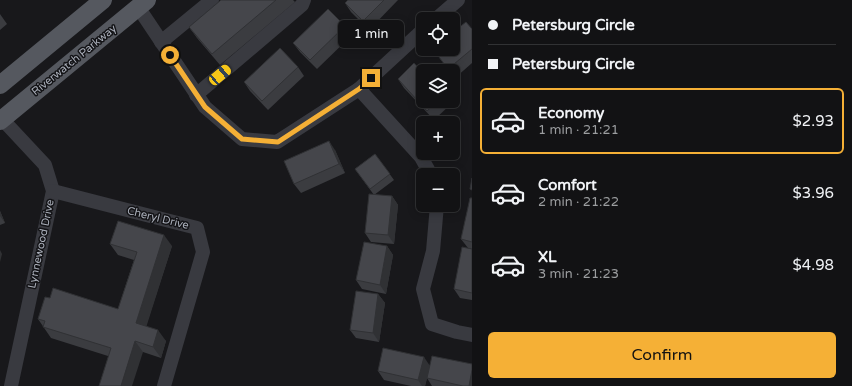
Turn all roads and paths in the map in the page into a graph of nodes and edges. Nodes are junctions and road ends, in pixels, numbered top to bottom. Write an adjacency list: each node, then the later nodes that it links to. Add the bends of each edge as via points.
1 (212, 0): 8 (street)
2 (304, 0): 11 (street, via 302,5)
3 (458, 0): 6 (street)
4 (99, 1): 9 (main road)
5 (143, 4): 8 (street); 12 (main road, Riverwatch Parkway)
6 (444, 12)
7 (416, 36): 10 (street)
8 (161, 42): 11 (street)
9 (0, 85)
10 (359, 89): 11 (street, via 278,142 242,139 205,107); 13 (street, via 421,157)
11 (196, 94)
12 (1, 120): 14 (street, Lynnewood Drive, via 45,165)
13 (427, 168)
14 (53, 191): 17 (street, Lynnewood Drive); 18 (street, Cheryl Drive, via 197,228 203,252)
15 (436, 212): 16 (street, via 433,251 423,289 432,324)
16 (472, 335)
17 (11, 386)
18 (164, 386)

